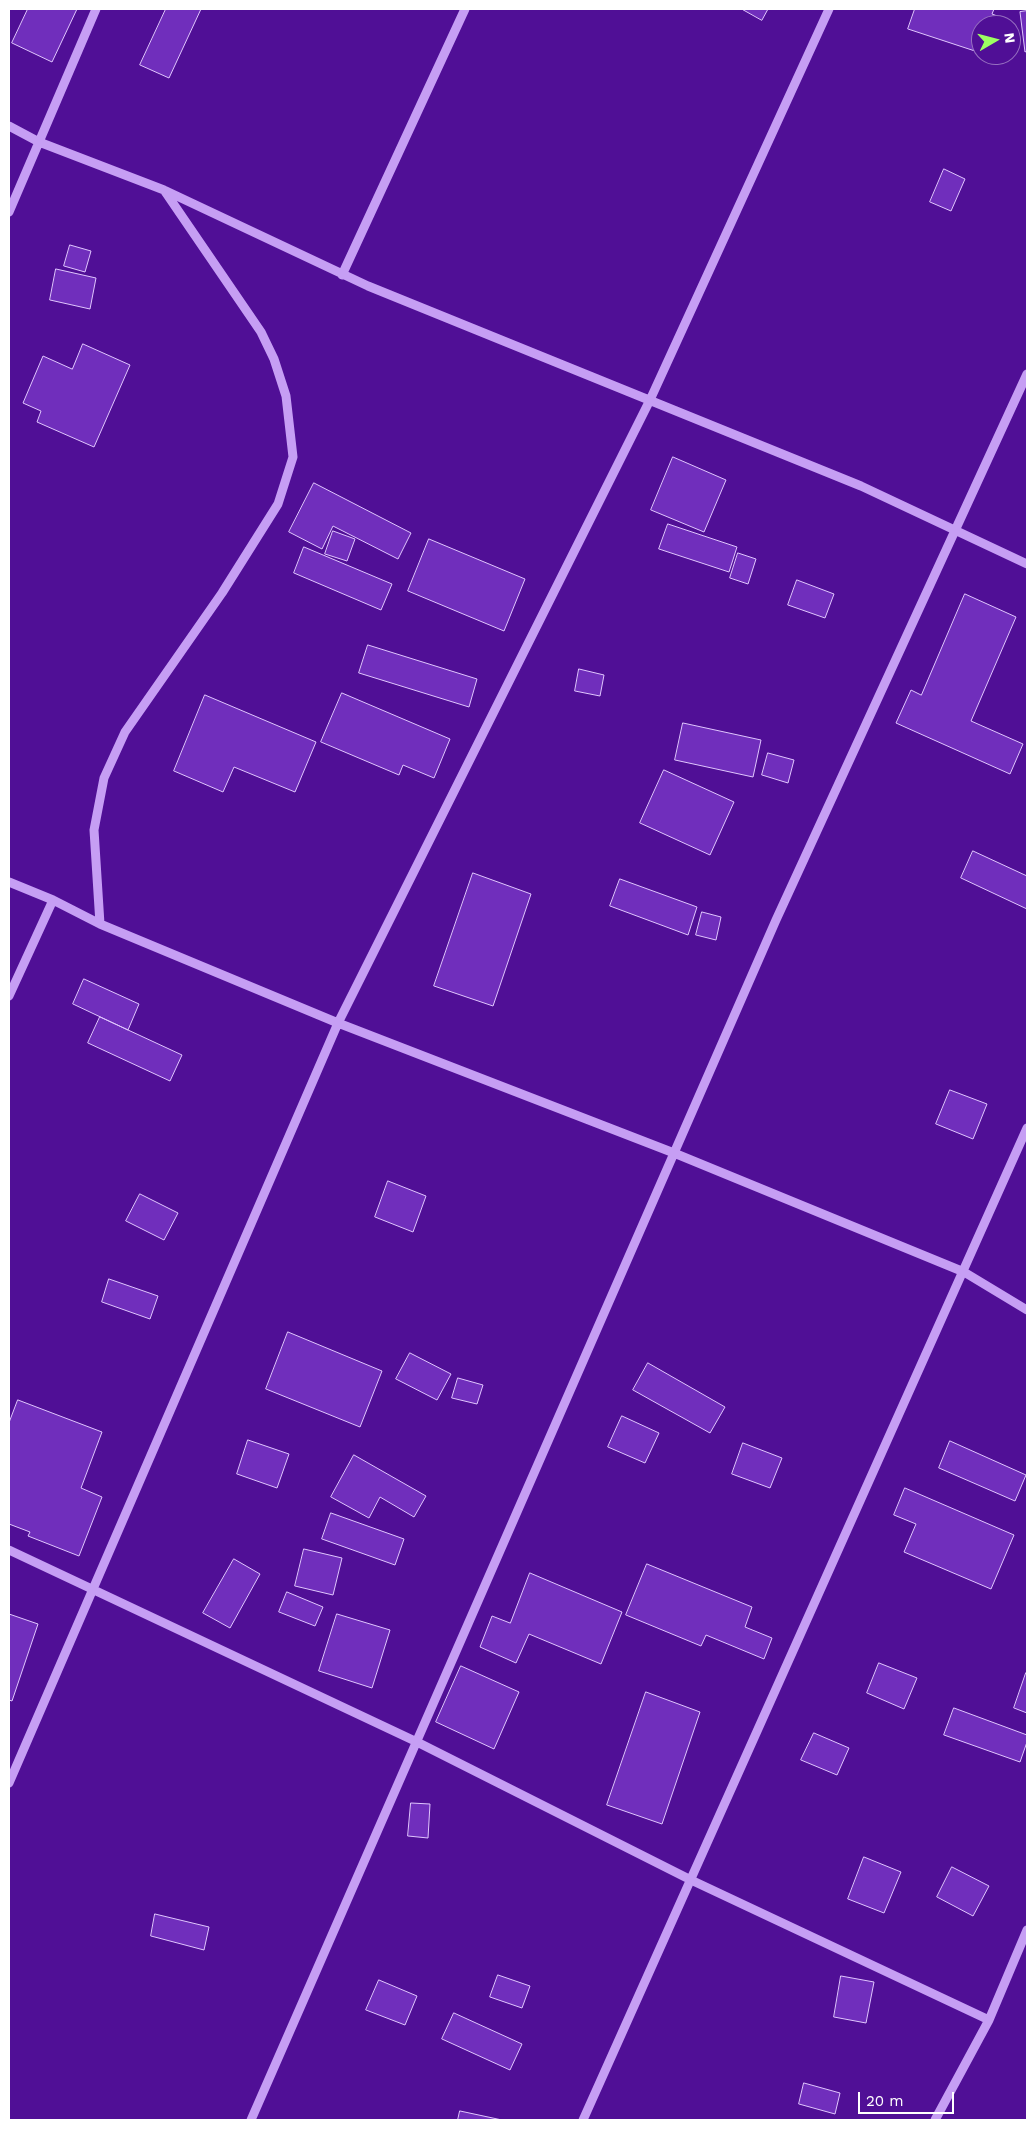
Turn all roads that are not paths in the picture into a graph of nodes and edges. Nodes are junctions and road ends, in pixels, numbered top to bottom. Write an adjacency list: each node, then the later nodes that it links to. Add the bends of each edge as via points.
1 (96, 9): 5 (street)
2 (465, 9): 8 (street)
3 (829, 9): 10 (street)
4 (9, 126): 5 (street)
5 (39, 142): 6 (street); 7 (street)
6 (164, 190): 8 (street); 15 (street, via 261,332 286,396 293,457 278,504 222,593 125,732 104,778 94,830)
7 (9, 212)
8 (342, 275): 10 (street)
9 (1027, 374): 11 (street)
10 (650, 400): 11 (street, via 862,486); 17 (street)
11 (956, 530): 12 (street); 19 (street, via 776,920)
12 (1027, 564)
13 (9, 882): 14 (street)
14 (53, 900): 15 (street); 16 (street)
15 (100, 924): 17 (street)
16 (9, 996)
17 (338, 1023): 19 (street); 23 (street)
18 (1027, 1128): 20 (street)
19 (674, 1153): 20 (street); 24 (street)
20 (964, 1272): 21 (street); 26 (street)
21 (1027, 1310)
22 (9, 1550): 23 (street)
23 (93, 1590): 24 (street); 25 (street)
24 (417, 1742): 26 (street); 29 (street)
25 (9, 1783)
26 (691, 1880): 28 (street); 30 (street)
27 (1027, 1930): 28 (street)
28 (989, 2020): 31 (street)
29 (252, 2120)
30 (583, 2120)
31 (935, 2120)

